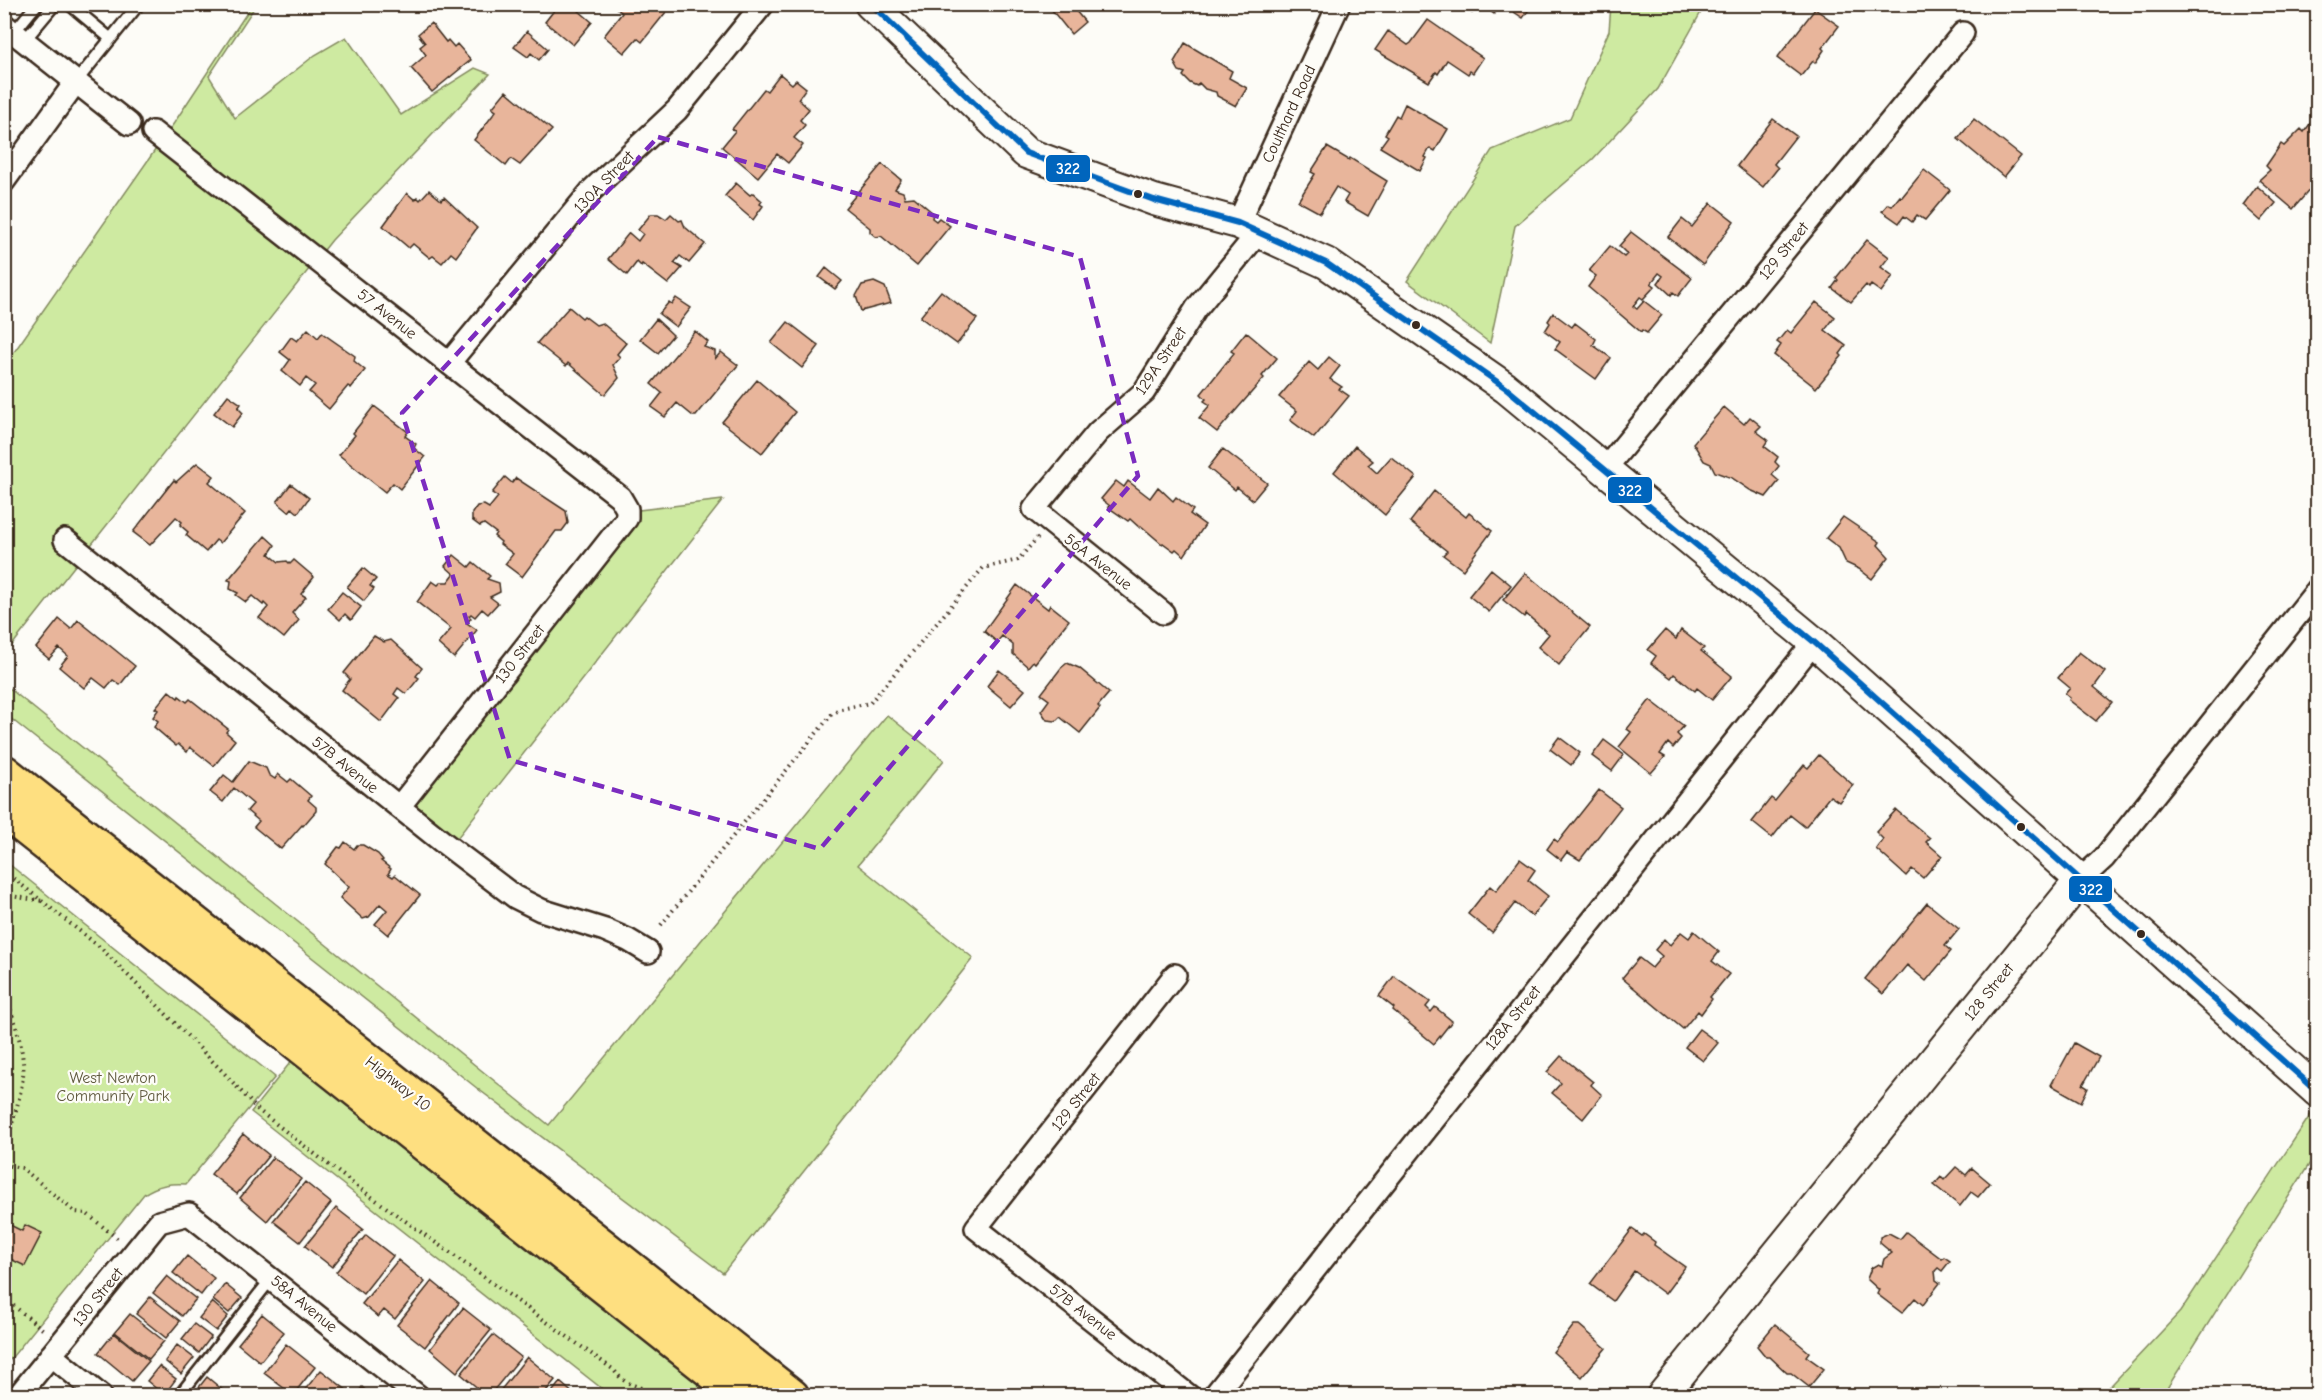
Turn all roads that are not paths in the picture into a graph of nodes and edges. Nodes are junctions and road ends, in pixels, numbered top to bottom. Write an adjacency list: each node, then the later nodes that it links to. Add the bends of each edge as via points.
1 (37, 4): 8 (lane)
2 (55, 4): 8 (lane)
3 (69, 4): 10 (lane)
4 (139, 4): 10 (lane)
5 (763, 4): 16 (street, 130A Street, via 677,110 592,190)
6 (870, 4): 15 (street, via 1026,153 1154,200)
7 (1339, 4): 15 (street, Coulthard Road)
8 (14, 32): 11 (street)
9 (1963, 33): 17 (street, 129 Street)
10 (111, 39): 11 (lane)
11 (75, 83): 12 (street); 14 (street)
12 (129, 124)
13 (153, 132): 16 (street, 57 Avenue)
14 (4, 181)
15 (1248, 228): 17 (street, via 1326,263 1506,388); 19 (street, 129A Street, via 1144,392 1098,432)
16 (449, 363): 18 (street, 57 Avenue)
17 (1605, 469): 23 (street)
18 (620, 497): 25 (street, 130 Street, via 627,518)
19 (1034, 509): 22 (street, 56A Avenue)
20 (65, 540): 25 (street, 57B Avenue)
21 (2318, 589): 27 (street, 128 Street, via 2104,858)
22 (1163, 614)
23 (1814, 642): 27 (street); 42 (street, 128A Street)
24 (4, 772): 40 (highway, Highway 10)
25 (399, 807): 28 (street, 57B Avenue, via 515,897 541,910 605,930)
26 (4, 811): 39 (highway, Highway 10)
27 (2080, 879): 30 (street); 43 (street, 128 Street)
28 (648, 952)
29 (1175, 975): 32 (street, 129 Street)
30 (2318, 1092)
31 (189, 1214): 33 (street, 58A Avenue); 34 (street, 130 Street, via 159,1222)
32 (976, 1228): 41 (street, 57B Avenue)
33 (271, 1279): 37 (lane); 38 (street, 58A Avenue)
34 (51, 1346): 35 (street, 130 Street); 36 (street)
35 (18, 1395)
36 (101, 1395)
37 (179, 1395)
38 (418, 1395)
39 (742, 1395)
40 (792, 1395)
41 (1189, 1395)
42 (1214, 1395)
43 (1662, 1395)

